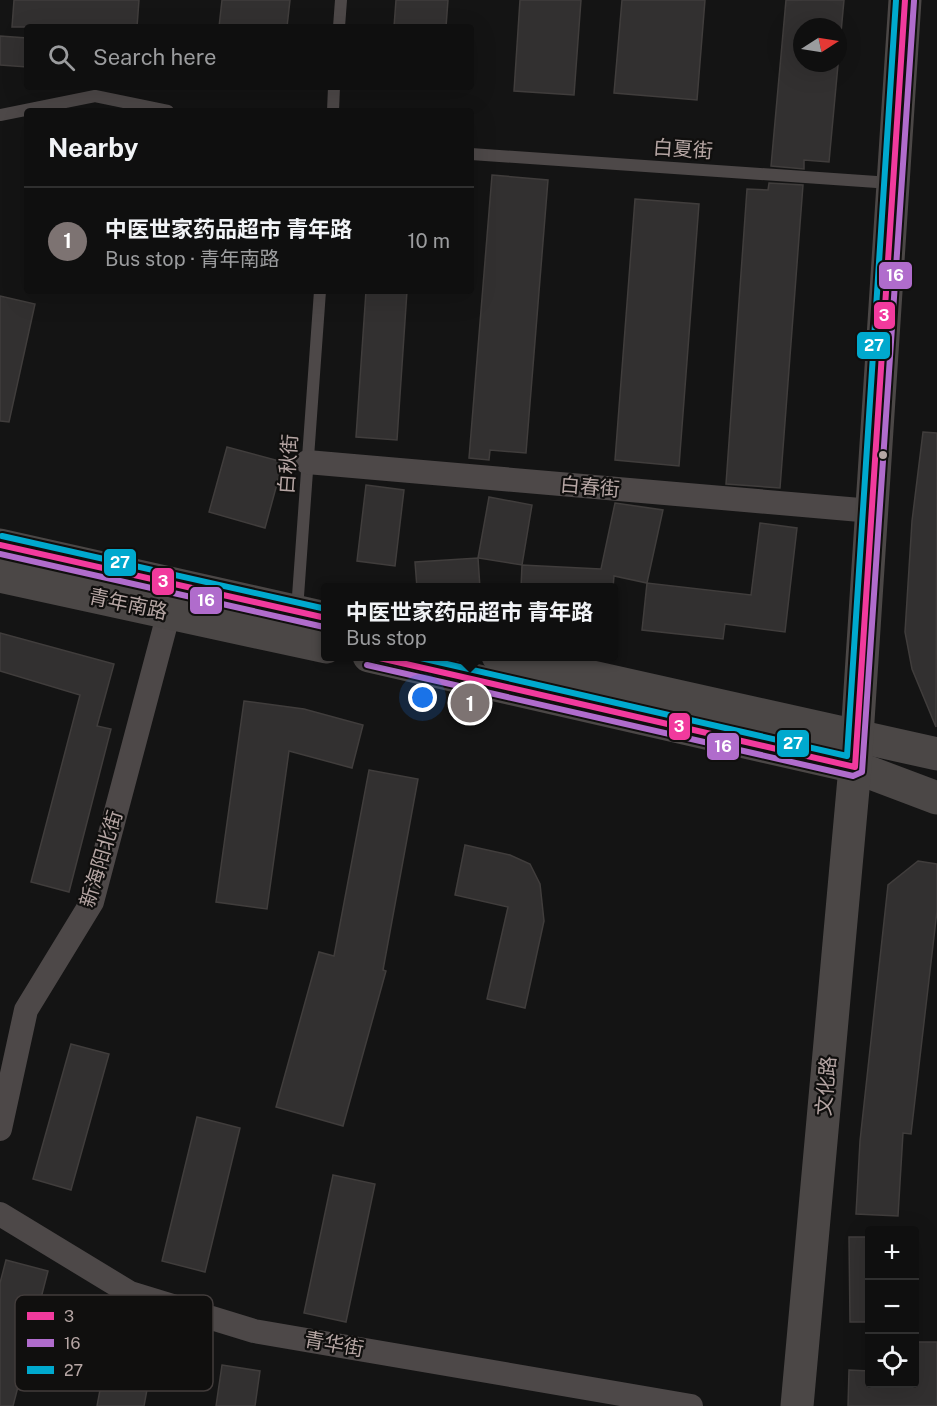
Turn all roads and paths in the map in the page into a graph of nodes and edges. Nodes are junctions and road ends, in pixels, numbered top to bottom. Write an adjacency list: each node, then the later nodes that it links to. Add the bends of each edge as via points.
1 (341, 0): 3 (lane)
2 (904, 0): 11 (main road, 文化路)
3 (339, 24)
4 (334, 90): 7 (lane)
5 (35, 108): 6 (lane, via 95,96)
6 (153, 108)
7 (333, 108)
8 (24, 110): 9 (lane)
9 (0, 115)
10 (474, 154): 11 (lane, 白夏街)
11 (892, 183): 14 (main road, 文化路)
12 (320, 294): 13 (lane, 白秋街)
13 (308, 462): 14 (street, 白春街); 18 (lane, 白秋街)
14 (872, 511): 21 (main road, 文化路)
15 (0, 545): 18 (main road, 青年南路)
16 (0, 576): 17 (main road, 青年南路)
17 (169, 612): 18 (main road, 青年南路); 24 (street, 新海阳北街, via 92,902 26,1010)
18 (311, 629)
19 (390, 661): 21 (main road)
20 (513, 661): 21 (main road)
21 (856, 752): 22 (main road); 23 (main road); 29 (main road, 文化路)
22 (937, 754)
23 (937, 798)
24 (0, 1129)
25 (0, 1214): 26 (street, 青华街)
26 (137, 1295)
27 (213, 1318): 28 (street, 青华街, via 254,1331)
28 (691, 1406)
29 (797, 1406)

